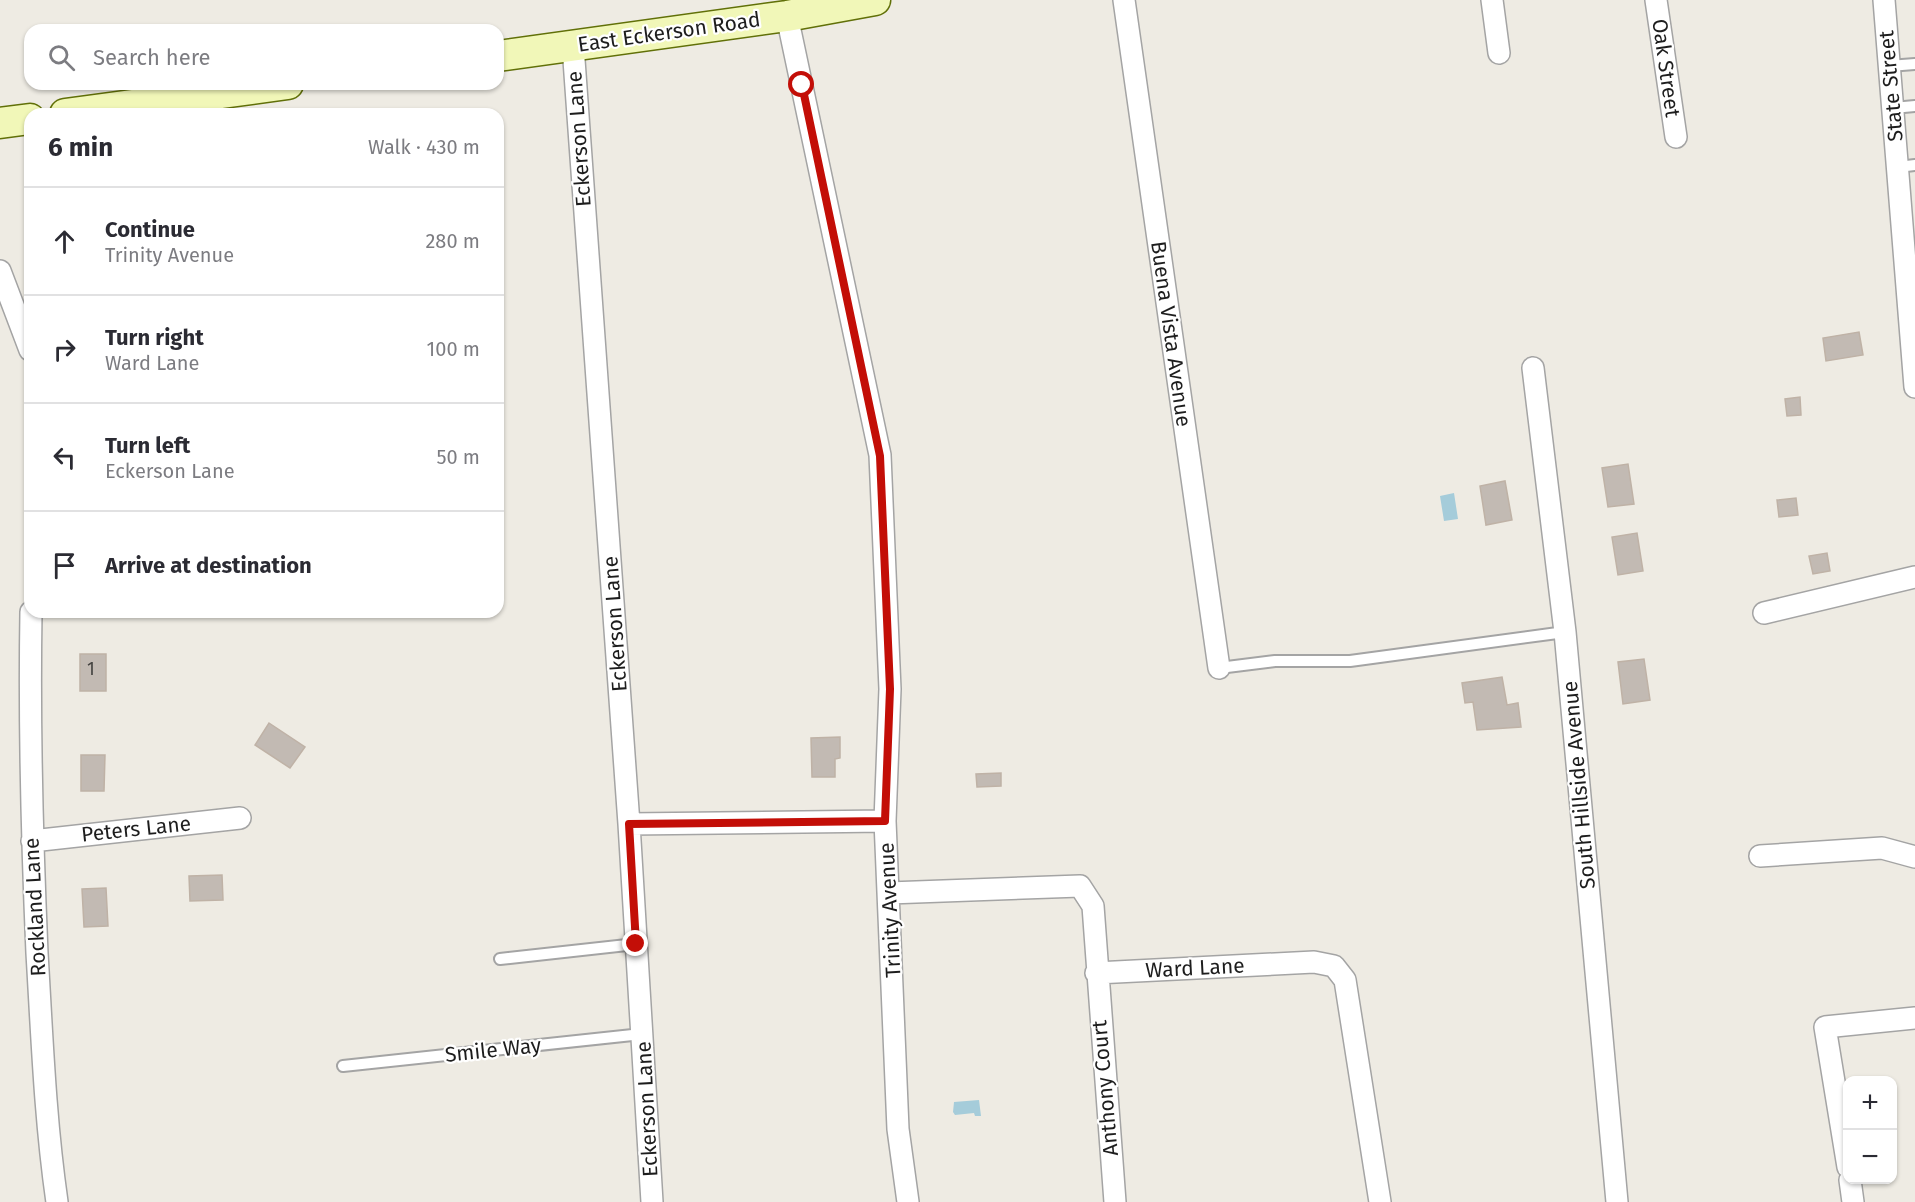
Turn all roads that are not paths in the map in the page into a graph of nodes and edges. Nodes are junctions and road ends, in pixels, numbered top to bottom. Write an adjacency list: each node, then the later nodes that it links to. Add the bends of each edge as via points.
1 (875, 0): 6 (street, East Eckerson Road)
2 (1124, 0): 29 (street, Buena Vista Avenue)
3 (1491, 0): 8 (street)
4 (1656, 0): 18 (street, Oak Street)
5 (1884, 0): 11 (street, State Street)
6 (787, 16): 7 (street, East Eckerson Road); 31 (street, Trinity Avenue, via 880,456 890,689)
7 (573, 46): 9 (street, East Eckerson Road); 32 (street, Eckerson Lane)
8 (1499, 53)
9 (504, 55)
10 (1915, 64): 11 (lane)
11 (1889, 66): 15 (street, State Street)
12 (243, 90): 14 (street)
13 (1915, 106): 15 (lane)
14 (110, 108)
15 (1893, 108): 19 (street, State Street)
16 (24, 120): 17 (street)
17 (0, 123)
18 (1676, 137)
19 (1906, 166): 20 (street, State Street)
20 (1909, 234): 24 (street, State Street)
21 (0, 271): 22 (street)
22 (24, 334)
23 (1533, 368): 28 (street, South Hillside Avenue)
24 (1915, 387)
25 (1915, 578): 26 (street)
26 (1764, 613)
27 (32, 618): 33 (street, Rockland Lane, via 28,733)
28 (1565, 632): 29 (lane, via 1350,661 1275,662); 50 (street, South Hillside Avenue)
29 (1219, 668)
30 (240, 818): 33 (street, Peters Lane)
31 (885, 821): 32 (street); 36 (street, Trinity Avenue)
32 (629, 824): 37 (street, Eckerson Lane)
33 (32, 841): 45 (street, Rockland Lane, via 46,1123)
34 (1760, 856): 35 (street, via 1882,848)
35 (1915, 857)
36 (889, 893): 39 (street, via 1080,886 1093,906); 47 (street, Trinity Avenue, via 898,1129)
37 (636, 944): 38 (lane); 41 (street, Eckerson Lane)
38 (500, 959)
39 (1096, 973): 48 (street, Anthony Court); 49 (street, Ward Lane, via 1314,962 1334,966 1345,980)
40 (1915, 1018): 43 (street, via 1825,1026)
41 (642, 1034): 42 (lane, Smile Way); 46 (street, Eckerson Lane)
42 (343, 1066)
43 (1843, 1136)
44 (1851, 1184): 51 (street)
45 (57, 1202)
46 (652, 1202)
47 (908, 1202)
48 (1114, 1202)
49 (1380, 1202)
50 (1617, 1202)
51 (1853, 1202)

